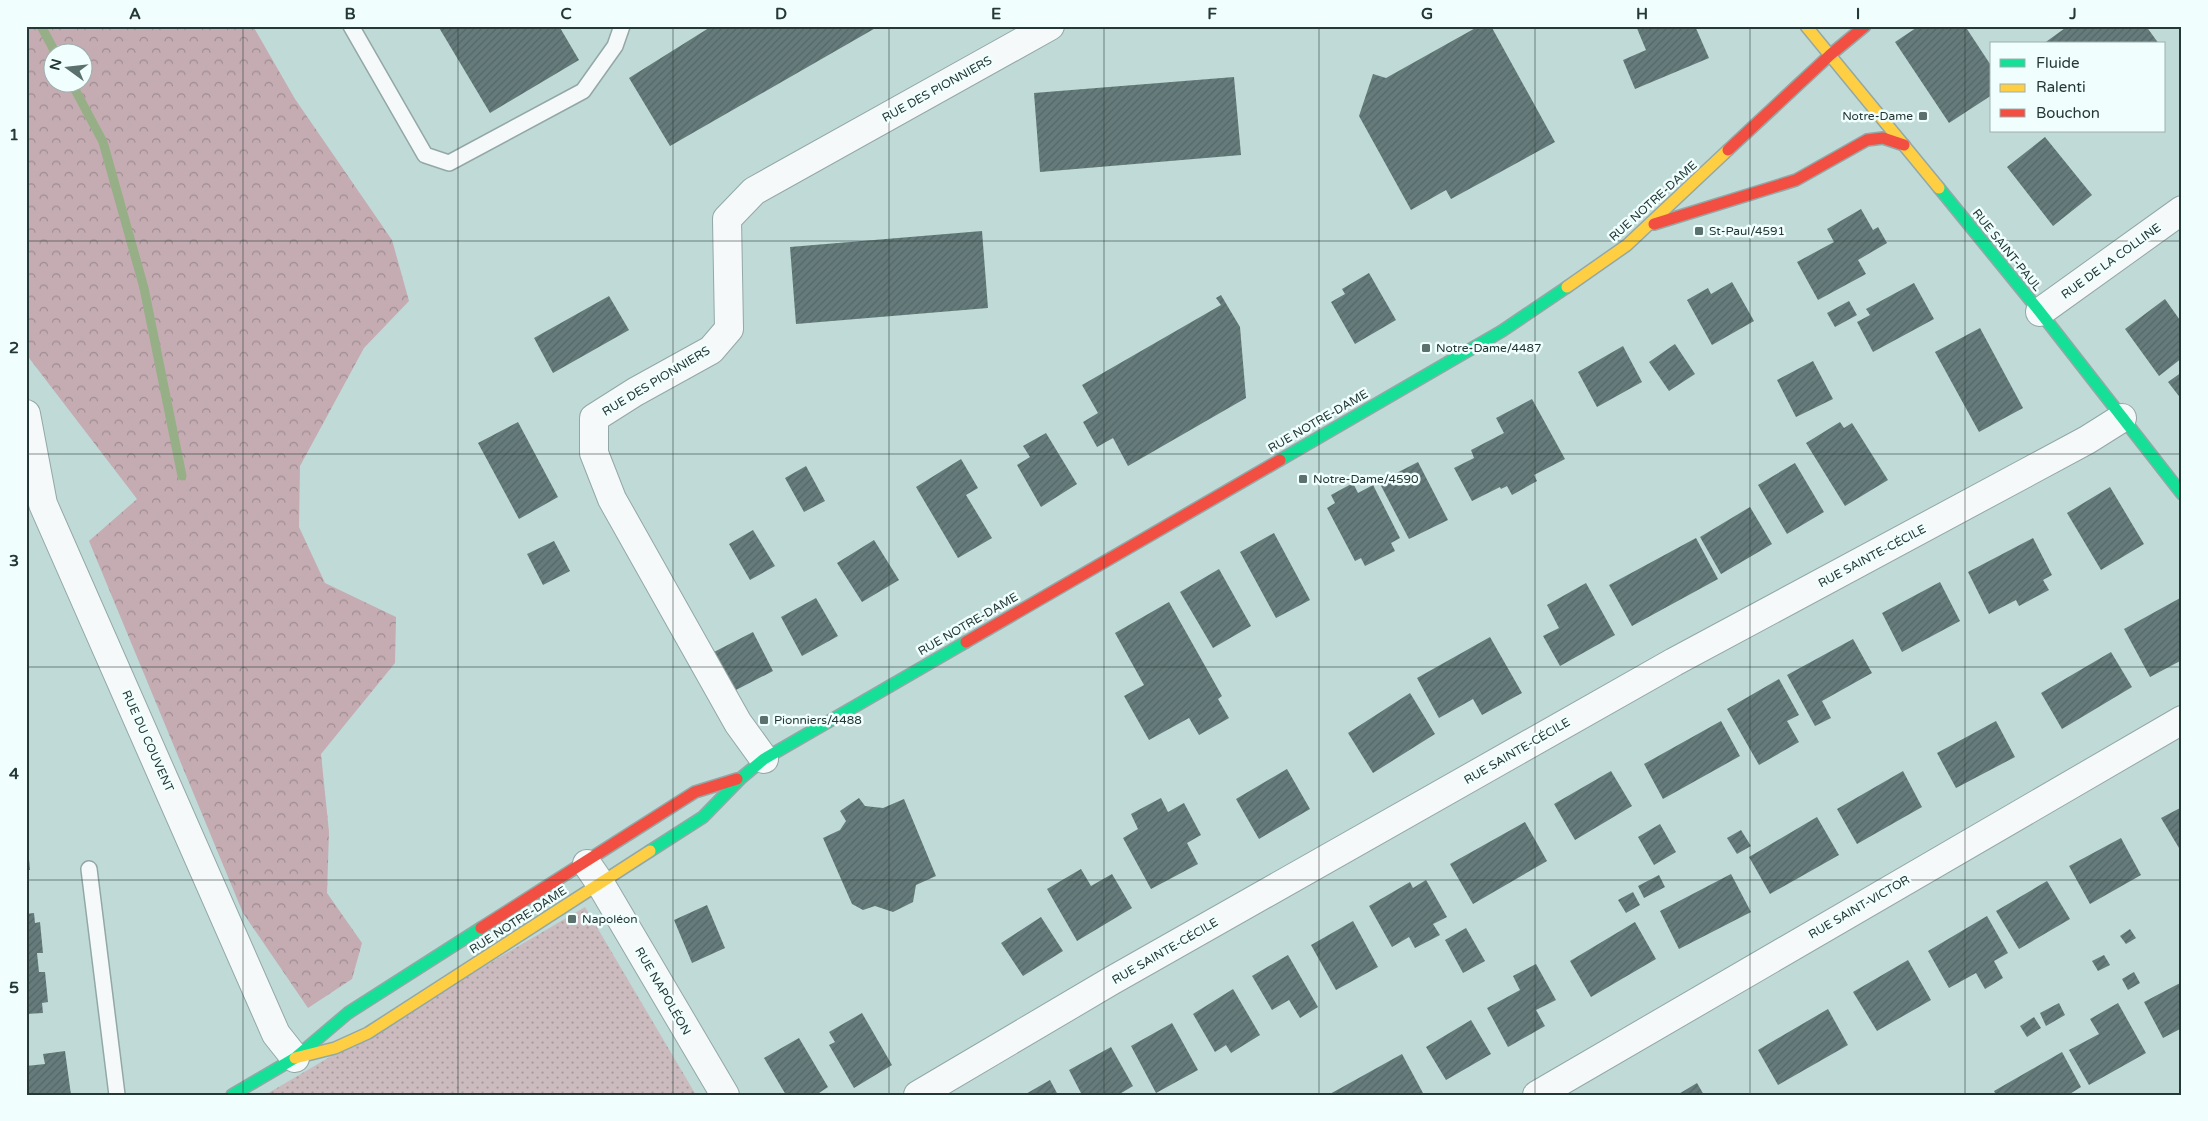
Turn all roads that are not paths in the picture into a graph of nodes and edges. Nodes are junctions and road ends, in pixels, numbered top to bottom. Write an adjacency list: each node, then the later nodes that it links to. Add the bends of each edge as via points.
1 (351, 26): 2 (lane, via 425,155 449,163 583,91 615,46)
2 (622, 26)
3 (1050, 26): 15 (street, RUE DES PIONNIERS, via 754,191 727,219 729,329 711,350 594,418 594,453 612,499 738,723)
4 (1806, 26): 6 (street, RUE SAINT-PAUL)
5 (1865, 26): 6 (street, RUE NOTRE-DAME)
6 (1830, 55): 7 (street, RUE SAINT-PAUL); 9 (street, RUE NOTRE-DAME)
7 (1904, 146): 9 (street, via 1883,138 1867,140 1796,180); 10 (street, RUE SAINT-PAUL)
8 (2182, 210): 10 (street, RUE DE LA COLLINE)
9 (1650, 225): 15 (street, RUE NOTRE-DAME, via 1598,266 1502,331)
10 (2040, 312): 12 (street, RUE SAINT-PAUL)
11 (26, 414): 19 (street, RUE DU COUVENT, via 43,504 276,1034)
12 (2122, 418): 13 (street, RUE SAINT-PAUL); 23 (street, RUE SAINTE-CÉCILE, via 2087,440 1674,662 1111,981)
13 (2182, 494)
14 (2182, 720): 24 (street, RUE SAINT-VICTOR)
15 (764, 760): 16 (street, RUE NOTRE-DAME)
16 (741, 778): 18 (street, RUE NOTRE-DAME, via 702,817); 18 (street, RUE NOTRE-DAME, via 695,792)
17 (89, 869): 20 (lane)
18 (593, 872): 19 (street, RUE NOTRE-DAME, via 348,1013); 19 (street, RUE NOTRE-DAME, via 368,1033 335,1048); 22 (street, RUE NAPOLÉON)
19 (294, 1058): 21 (street, RUE NOTRE-DAME)
20 (117, 1095)
21 (232, 1095)
22 (724, 1095)
23 (918, 1095)
24 (1537, 1095)

